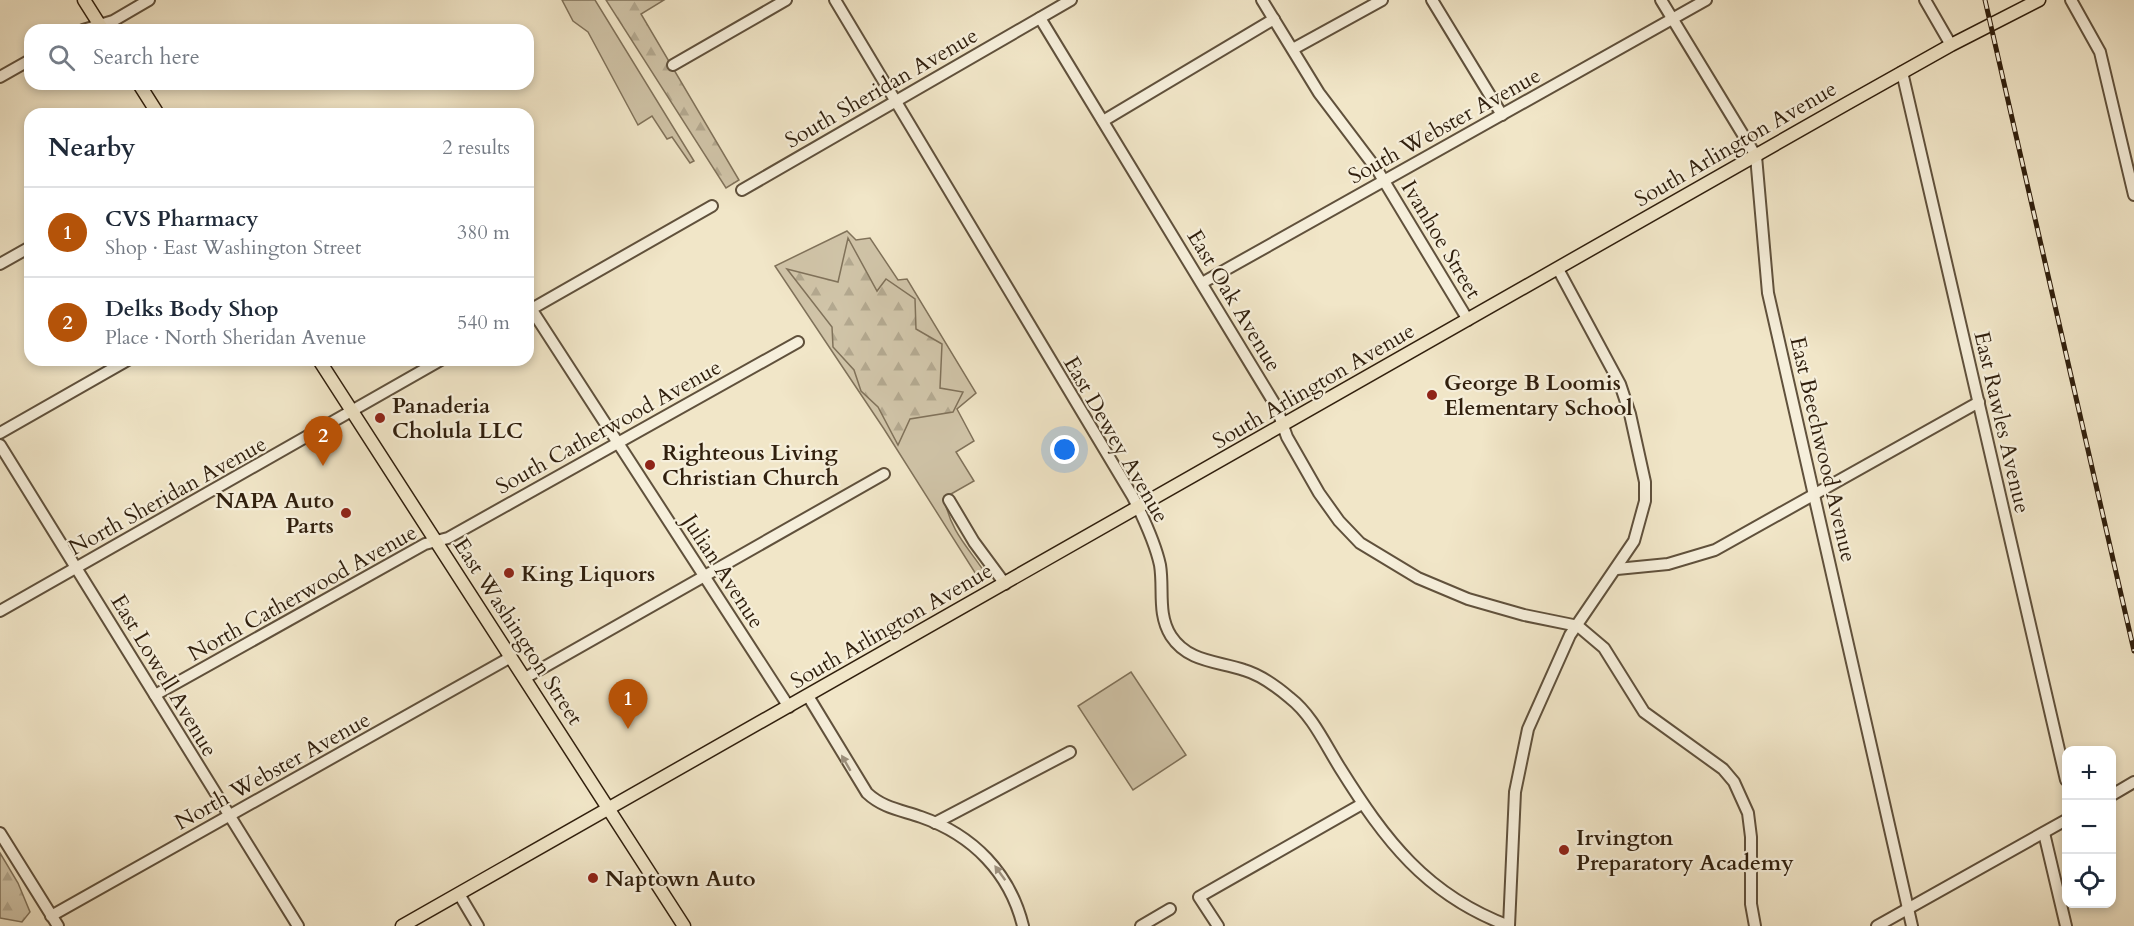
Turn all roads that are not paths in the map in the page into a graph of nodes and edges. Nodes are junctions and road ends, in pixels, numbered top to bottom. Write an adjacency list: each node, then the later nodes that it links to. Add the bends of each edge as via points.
1 (84, 0): 17 (main road)
2 (149, 0): 18 (street)
3 (786, 0): 22 (street)
4 (835, 0): 26 (street, East Dewey Avenue)
5 (1071, 0): 14 (street, South Sheridan Avenue)
6 (1262, 0): 15 (street, Ivanhoe Street)
7 (1382, 0): 20 (street)
8 (1432, 0): 28 (street)
9 (1661, 0): 16 (street, East Beechwood Avenue)
10 (1706, 0): 16 (street, South Webster Avenue)
11 (1925, 0): 19 (street)
12 (2039, 0): 19 (main road, South Arlington Avenue)
13 (2071, 0): 33 (street, via 2100,52)
14 (1040, 18): 26 (street, South Sheridan Avenue); 29 (street, East Oak Avenue)
15 (1274, 19): 20 (street, Ivanhoe Street); 29 (street)
16 (1672, 19): 28 (street, South Webster Avenue); 30 (street, East Beechwood Avenue)
17 (100, 24)
18 (108, 24)
19 (1951, 45): 23 (main road, South Arlington Avenue)
20 (1293, 49): 31 (street, Ivanhoe Street, via 1319,93)
21 (24, 63): 24 (street)
22 (673, 65)
23 (1902, 72): 30 (main road, South Arlington Avenue); 46 (street, East Rawles Avenue)
24 (0, 77)
25 (143, 90): 27 (main road)
26 (895, 102): 32 (street, South Sheridan Avenue); 55 (street, East Dewey Avenue)
27 (154, 108)
28 (1502, 115): 31 (street, South Webster Avenue)
29 (1103, 121): 38 (street, East Oak Avenue)
30 (1756, 156): 37 (main road, South Arlington Avenue); 53 (street, East Beechwood Avenue, via 1768,293)
31 (1385, 182): 38 (street, South Webster Avenue); 41 (street, Ivanhoe Street)
32 (742, 190)
33 (2134, 195)
34 (712, 206): 39 (street)
35 (24, 250): 36 (street)
36 (0, 264)
37 (1558, 269): 41 (main road, South Arlington Avenue); 58 (street, via 1618,380 1645,482 1645,501 1636,537)
38 (1202, 283): 48 (street, East Oak Avenue)
39 (534, 305)
40 (534, 316): 50 (street, Julian Avenue)
41 (1468, 320): 48 (main road, South Arlington Avenue)
42 (798, 342): 50 (street, South Catherwood Avenue)
43 (117, 366): 49 (street)
44 (323, 366): 47 (main road, East Washington Street)
45 (431, 366): 47 (street)
46 (1979, 402): 53 (street); 69 (street, East Rawles Avenue)
47 (352, 411): 56 (main road, East Washington Street); 57 (street, North Sheridan Avenue)
48 (1284, 425): 55 (main road, South Arlington Avenue); 62 (street, East Oak Avenue, via 1328,508 1344,528 1374,553 1468,599)
49 (0, 433)
50 (618, 442): 56 (street, South Catherwood Avenue); 59 (street, Julian Avenue)
51 (0, 445): 57 (street, East Lowell Avenue)
52 (884, 474): 59 (street)
53 (1815, 493): 58 (street, via 1707,554 1668,564); 81 (street, East Beechwood Avenue)
54 (949, 500): 60 (street)
55 (1138, 508): 60 (main road, South Arlington Avenue); 72 (street, East Dewey Avenue, via 1159,561 1162,612 1171,636 1197,658 1251,672 1290,698 1310,721)
56 (436, 542): 63 (main road, East Washington Street); 65 (street, North Catherwood Avenue, via 422,545)
57 (77, 568): 61 (street, North Sheridan Avenue); 65 (street, East Lowell Avenue)
58 (1617, 569): 62 (street)
59 (704, 576): 64 (street); 67 (street, Julian Avenue)
60 (1005, 584): 66 (main road, South Arlington Avenue)
61 (0, 611)
62 (1576, 625): 91 (street, via 1537,705 1523,745 1514,800); 92 (street, East Oak Avenue, via 1604,648 1644,712 1717,763 1734,782 1746,805 1749,822)
63 (511, 657): 64 (main road, East Washington Street); 74 (street, North Webster Avenue)
64 (525, 678): 73 (main road, East Washington Street)
65 (155, 695): 74 (street, East Lowell Avenue)
66 (808, 696): 67 (main road, South Arlington Avenue); 75 (street, one-way to 66, via 880,804 867,793)
67 (789, 707): 73 (main road, South Arlington Avenue)
68 (1070, 752): 75 (street)
69 (2062, 759)
70 (2134, 782): 71 (street)
71 (2116, 793)
72 (1362, 804): 90 (street, via 1199,897); 91 (street, East Dewey Avenue, via 1418,872 1456,900)
73 (609, 809): 79 (main road, South Arlington Avenue); 87 (main road, East Washington Street)
74 (230, 817): 82 (street, North Webster Avenue); 84 (street, East Lowell Avenue)
75 (935, 823): 88 (street, one-way to 75, via 1011,891 990,860 956,833)
76 (2062, 823): 78 (street)
77 (0, 833): 82 (street)
78 (2044, 833): 81 (street); 95 (street)
79 (459, 894): 85 (main road, South Arlington Avenue); 86 (street)
80 (1170, 909): 89 (street)
81 (1908, 909): 93 (street); 94 (street, East Beechwood Avenue)
82 (51, 916): 83 (street)
83 (58, 926)
84 (298, 926)
85 (402, 926)
86 (478, 926)
87 (684, 926)
88 (1023, 926)
89 (1141, 926)
90 (1218, 926)
91 (1509, 926)
92 (1755, 926)
93 (1877, 926)
94 (1912, 926)
95 (2066, 926)

